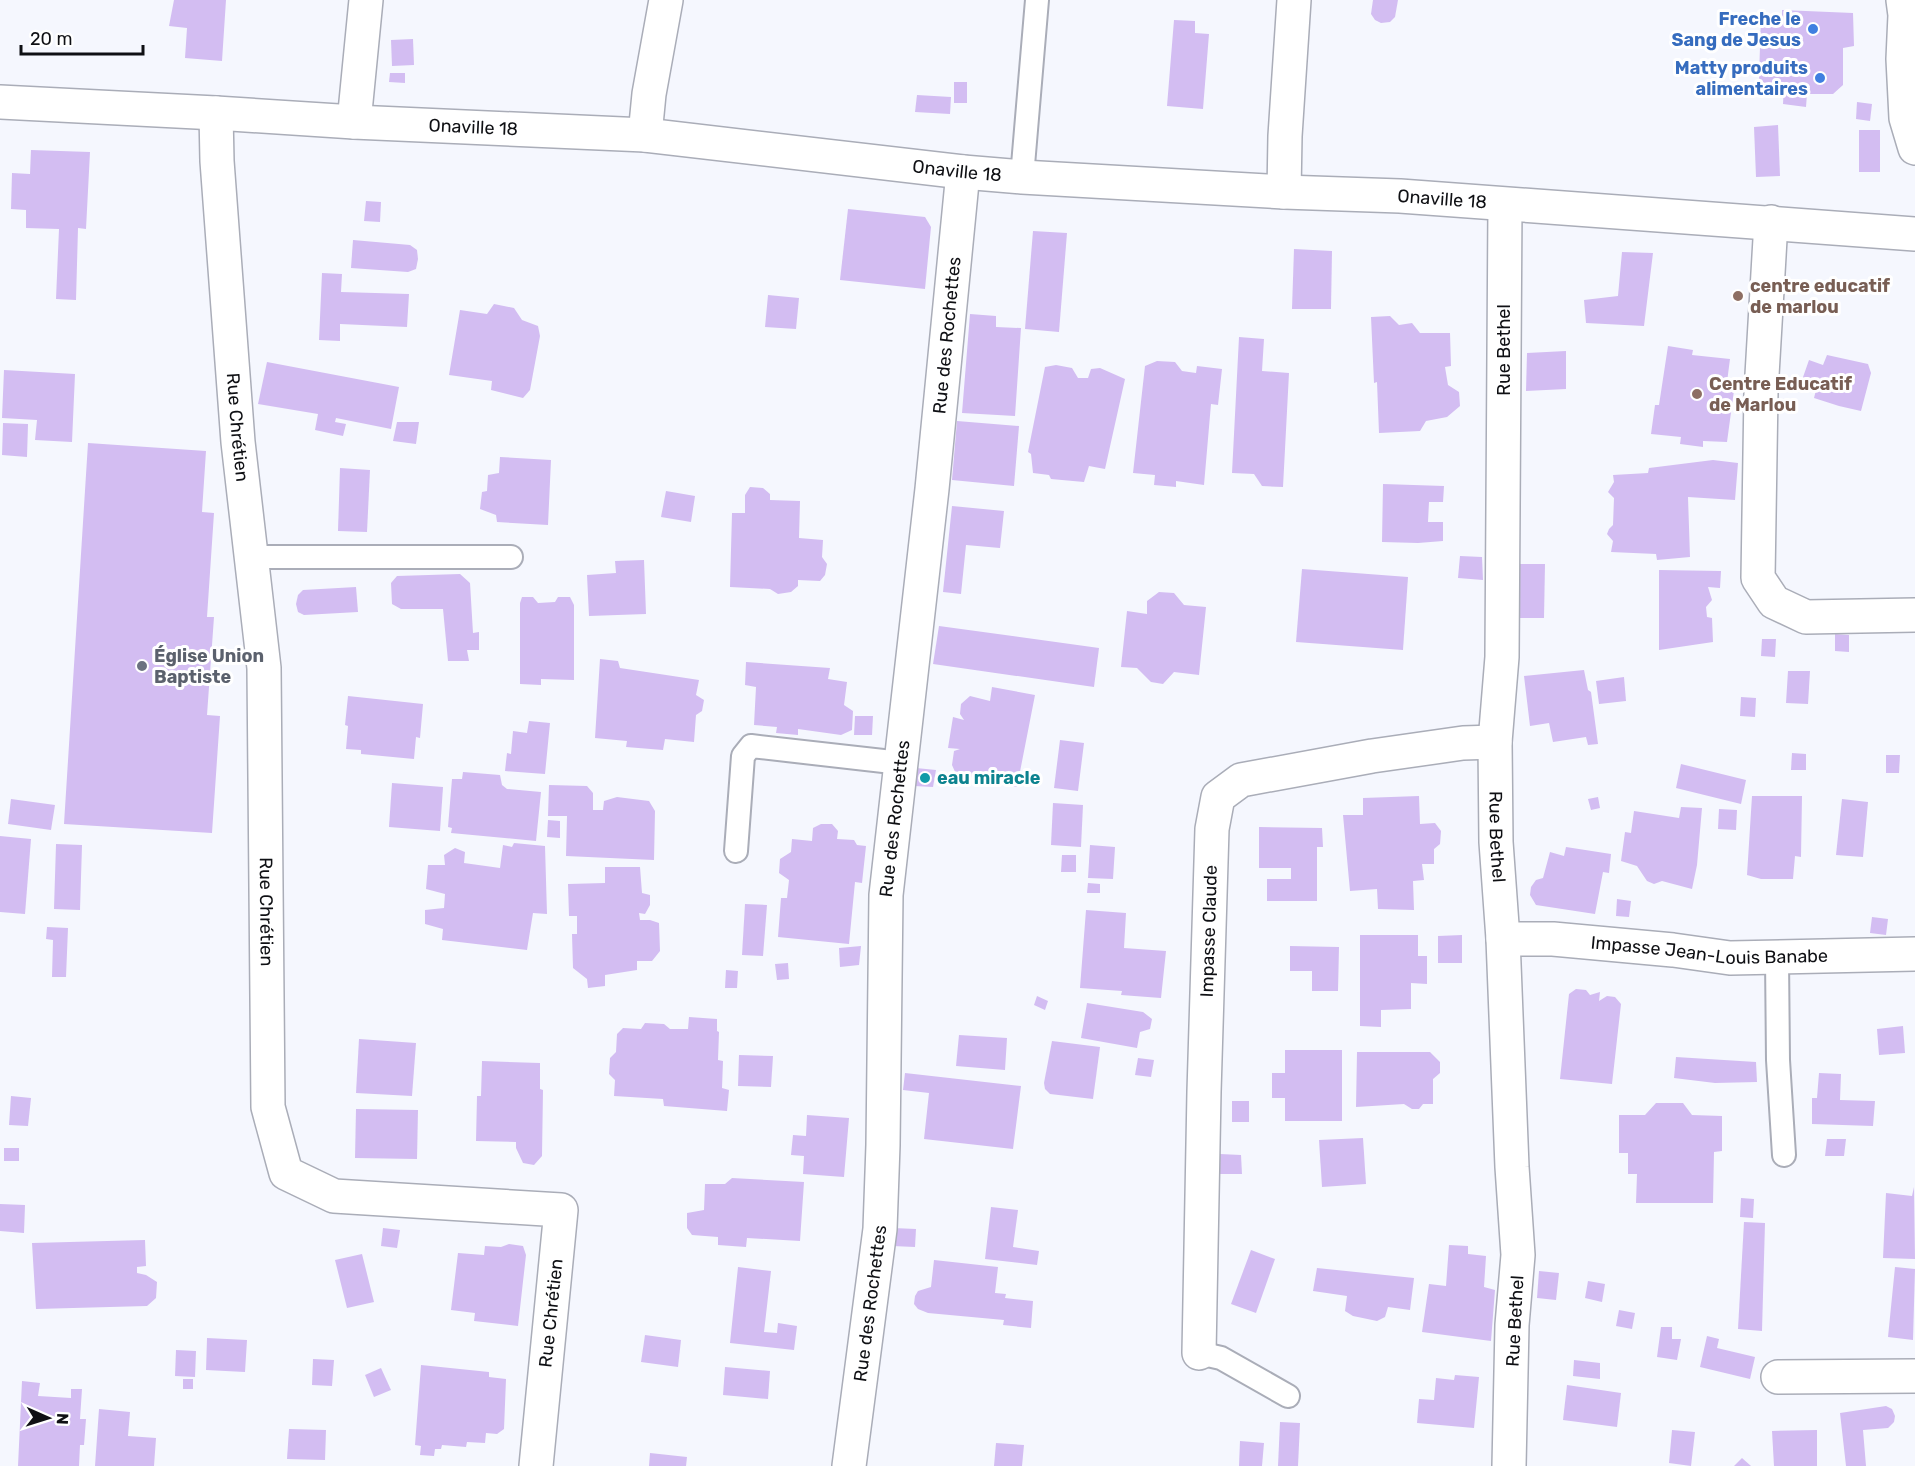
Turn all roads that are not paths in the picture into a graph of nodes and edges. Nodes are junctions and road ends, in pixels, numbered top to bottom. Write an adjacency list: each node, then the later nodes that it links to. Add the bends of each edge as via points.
1 (366, 0): 8 (street)
2 (666, 0): 9 (street)
3 (1037, 0): 12 (lane)
4 (1294, 0): 13 (street)
5 (1903, 0): 10 (street, via 1906,118)
6 (0, 102): 7 (street, Onaville 18)
7 (216, 113): 8 (street, Onaville 18); 17 (street, Rue Chrétien, via 238,442)
8 (354, 123): 9 (street, Onaville 18)
9 (645, 135): 11 (street, Onaville 18)
10 (1915, 148)
11 (963, 172): 12 (street, Onaville 18); 21 (street, Rue des Rochettes)
12 (1023, 177): 13 (street, Onaville 18)
13 (1284, 192): 14 (street, Onaville 18)
14 (1505, 205): 15 (street, Onaville 18); 20 (street, Rue Bethel, via 1502,657)
15 (1771, 222): 16 (street, Onaville 18); 19 (street, via 1761,392 1758,578 1774,602 1806,617)
16 (1915, 234)
17 (251, 557): 18 (lane); 31 (street, Rue Chrétien, via 264,668 268,1107 286,1173 334,1196 561,1210)
18 (511, 557)
19 (1915, 615)
20 (1495, 742): 23 (street, Rue Bethel, via 1496,842); 27 (street, Impasse Claude, via 1372,756 1241,780 1218,797 1212,841)
21 (901, 763): 22 (lane, via 751,746 743,756); 32 (street, Rue des Rochettes, via 886,895 880,1229)
22 (736, 851)
23 (1503, 939): 25 (street, Impasse Jean-Louis Banabe, via 1553,939 1730,958); 33 (street, Rue Bethel, via 1518,1255 1512,1325)
24 (1915, 954): 25 (street, Impasse Jean-Louis Banabe)
25 (1777, 958): 26 (lane)
26 (1784, 1155)
27 (1199, 1353): 30 (lane, via 1221,1358)
28 (1915, 1376): 29 (street)
29 (1778, 1377)
30 (1288, 1396)
31 (536, 1466)
32 (849, 1466)
33 (1509, 1466)

